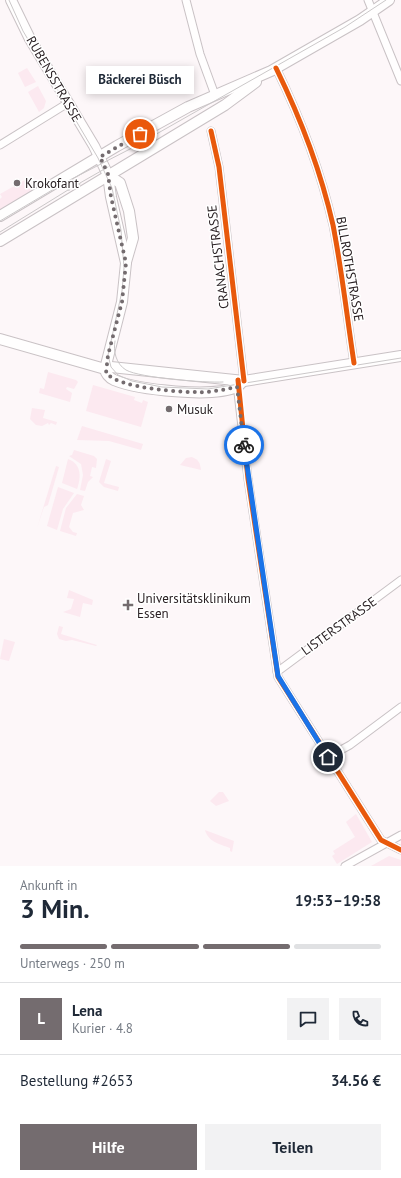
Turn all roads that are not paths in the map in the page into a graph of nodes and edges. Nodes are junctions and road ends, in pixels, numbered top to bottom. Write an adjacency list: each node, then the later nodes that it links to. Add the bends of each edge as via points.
1 (11, 0): 9 (main road, RUBENSSTRASSE, via 30,39)
2 (186, 0): 8 (street, via 200,54)
3 (368, 0): 5 (street)
4 (389, 0): 5 (main road)
5 (373, 11): 6 (main road); 7 (street)
6 (274, 70): 8 (main road); 13 (main road, via 225,105); 19 (street, BILLROTHSTRASSE, via 310,152 328,206 340,262)
7 (401, 81)
8 (215, 95): 12 (main road, via 188,107)
9 (68, 103): 11 (street); 12 (main road, RUBENSSTRASSE)
10 (211, 131): 21 (street, CRANACHSTRASSE, via 219,167)
11 (0, 144)
12 (100, 157): 13 (main road, RUBENSSTRASSE); 14 (main road)
13 (108, 174): 15 (main road); 16 (main road); 16 (main road, via 120,183 128,211 133,238)
14 (0, 216)
15 (0, 241)
16 (126, 263): 20 (main road, via 122,302)
17 (0, 339): 20 (main road)
18 (401, 356): 19 (main road)
19 (354, 363): 21 (main road)
20 (105, 369): 21 (main road, via 111,367); 21 (main road, via 113,380 156,389 208,392)
21 (240, 382): 23 (street, CRANACHSTRASSE, via 248,479)
22 (401, 580): 23 (street, LISTERSTRASSE)
23 (277, 672): 25 (street, CRANACHSTRASSE)
24 (401, 708): 25 (street, via 350,745)
25 (328, 757): 27 (street, CRANACHSTRASSE, via 381,840)
26 (401, 835): 27 (street)
27 (387, 844): 28 (street); 29 (street)
28 (401, 850)
29 (345, 866)

